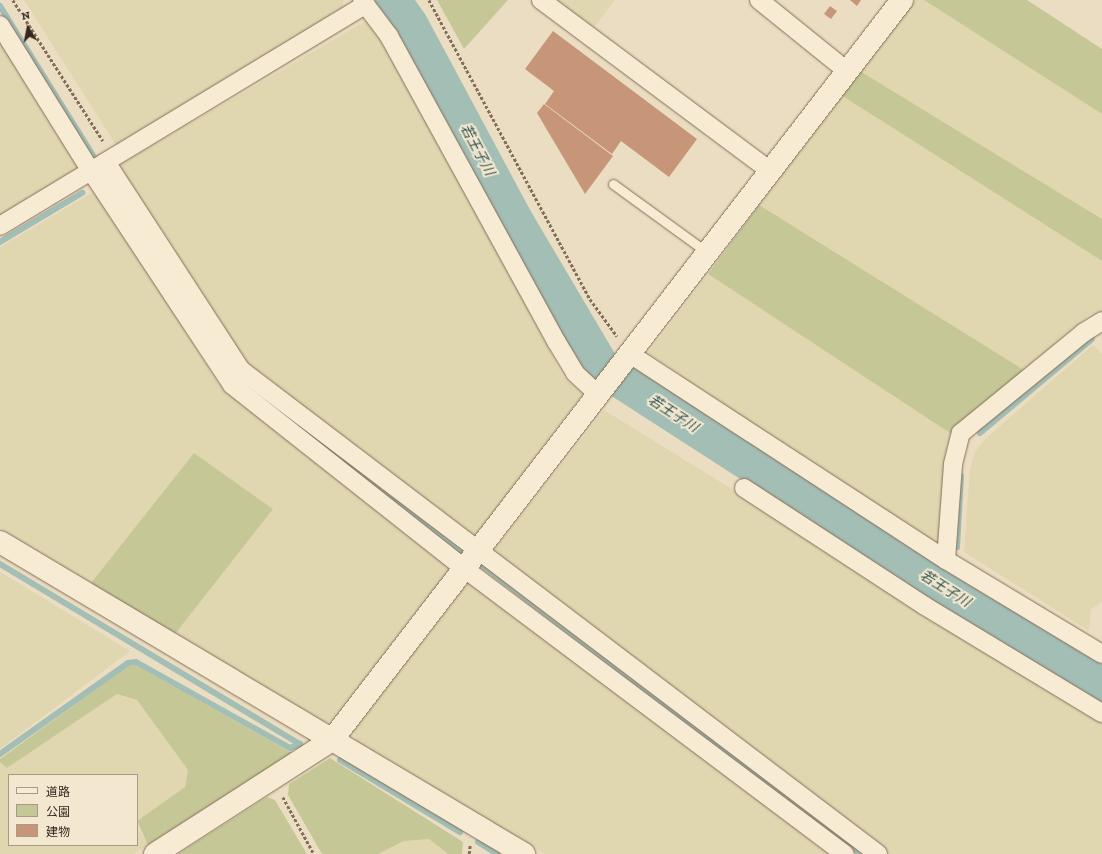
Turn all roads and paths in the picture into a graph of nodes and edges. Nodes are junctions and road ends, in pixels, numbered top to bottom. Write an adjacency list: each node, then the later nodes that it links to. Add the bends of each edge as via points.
1 (13, 0): 9 (path)
2 (429, 0): 16 (path, via 590,299)
3 (541, 0): 11 (street)
4 (759, 0): 8 (street)
5 (902, 0): 8 (street)
6 (364, 3): 9 (street); 17 (street, via 389,36 575,373)
7 (0, 25): 10 (street)
8 (847, 71): 11 (street)
9 (110, 160): 10 (street); 20 (street, via 241,370)
10 (91, 171): 13 (street); 22 (street, via 232,385)
11 (770, 171): 14 (street)
12 (613, 184): 14 (lane)
13 (0, 226)
14 (709, 254): 16 (street)
15 (1102, 321): 21 (street, via 1083,333 961,433 952,464)
16 (628, 357): 17 (street); 21 (street)
17 (601, 392): 20 (street)
18 (744, 488): 24 (street, via 925,606)
19 (0, 542): 25 (street)
20 (480, 551): 22 (street); 31 (street)
21 (946, 560): 23 (street)
22 (465, 569): 25 (street); 30 (street)
23 (1102, 654)
24 (1102, 713)
25 (332, 740): 26 (street); 29 (street)
26 (272, 778): 27 (street); 28 (path)
27 (154, 854)
28 (314, 854)
29 (524, 854)
30 (845, 854)
31 (878, 854)

